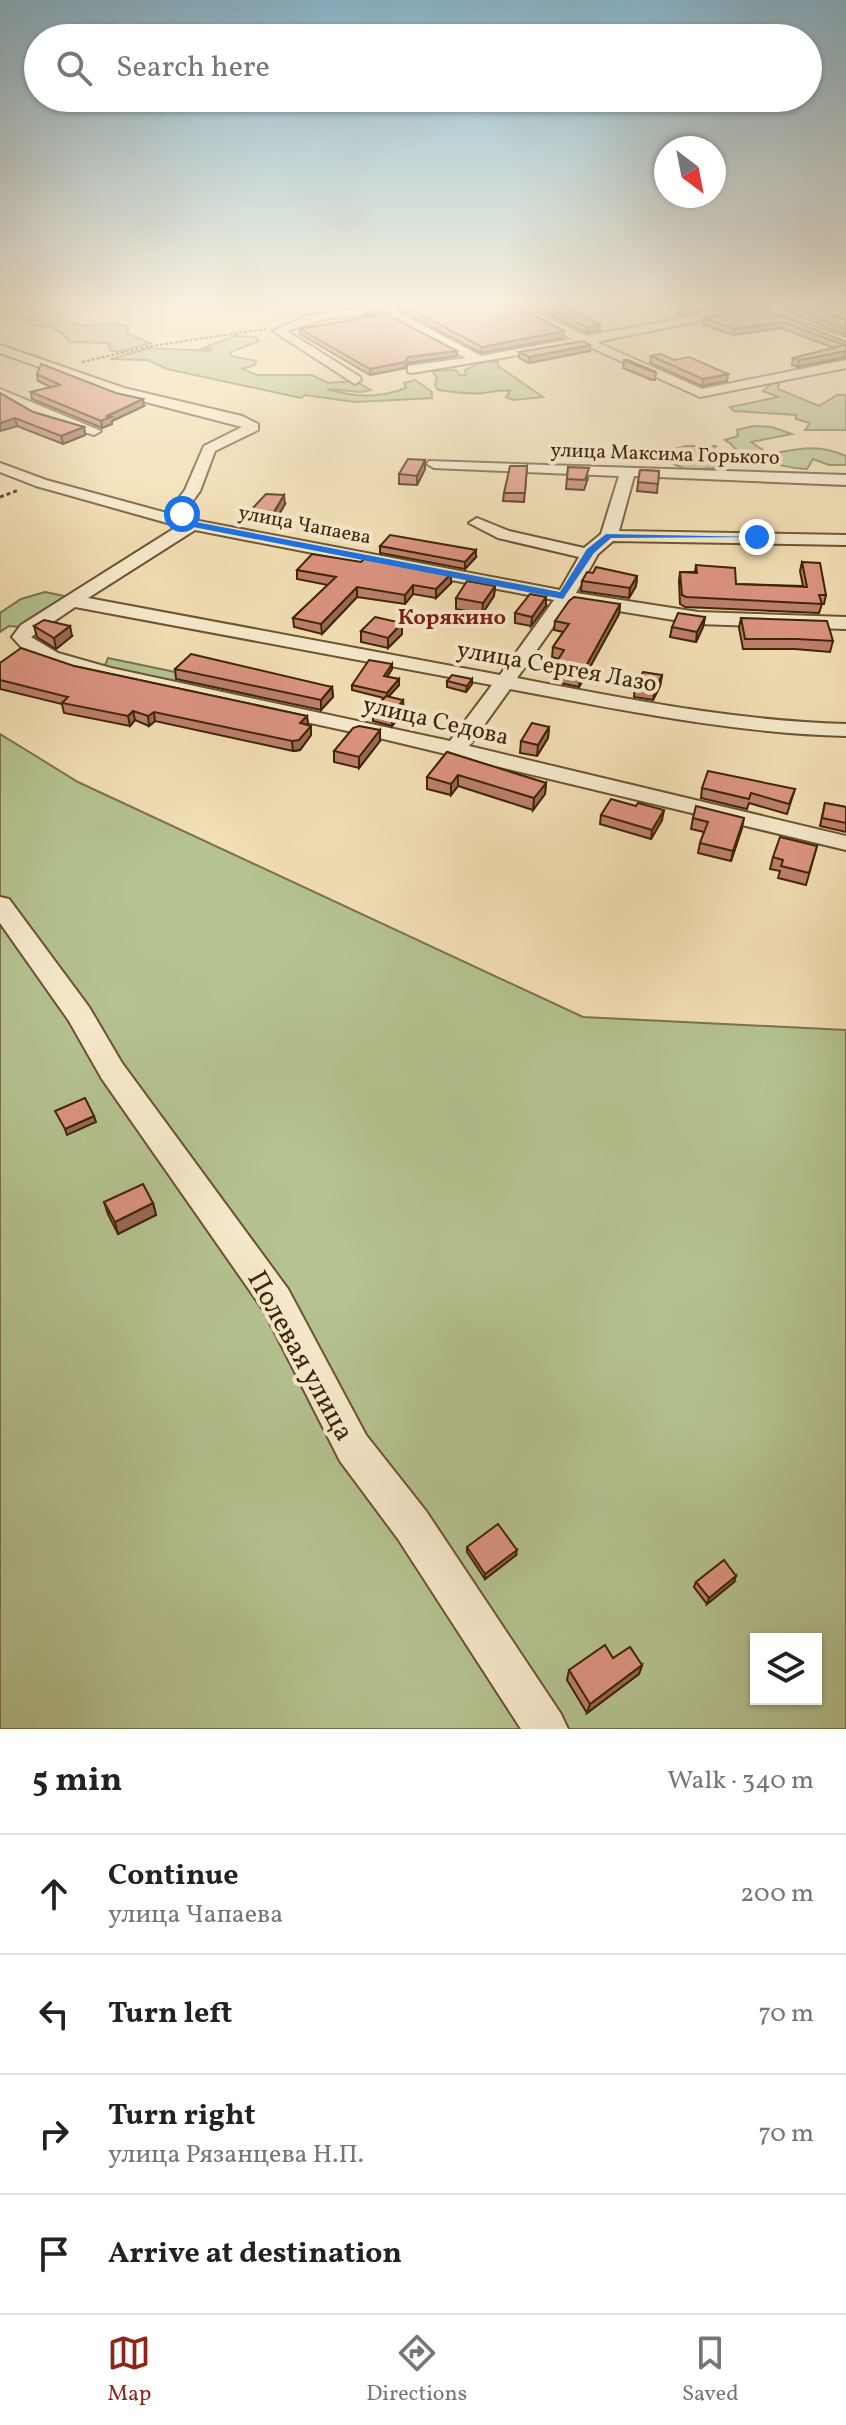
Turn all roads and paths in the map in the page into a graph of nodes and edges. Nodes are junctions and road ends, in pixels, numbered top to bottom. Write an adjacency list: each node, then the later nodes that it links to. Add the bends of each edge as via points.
1 (100, 385): 11 (street, via 253,427 209,449 178,510)
2 (684, 385): 3 (street, via 703,392)
3 (740, 385)
4 (0, 393): 5 (street, via 41,414)
5 (94, 431)
6 (434, 464): 8 (street, улица Максима Горького)
7 (0, 467): 11 (street, улица Чапаева)
8 (626, 473): 9 (street, улица Максима Горького); 12 (street)
9 (846, 480)
10 (477, 523): 14 (street, via 497,534)
11 (193, 524): 15 (street, улица Чапаева); 16 (street)
12 (609, 536): 13 (street); 14 (street)
13 (846, 540)
14 (588, 555): 15 (street)
15 (563, 596): 17 (street, улица Чапаева, via 698,618); 18 (street)
16 (73, 601): 18 (street, улица Сергея Лазо); 20 (street, улица Седова, via 21,637 23,643 120,677)
17 (846, 623)
18 (504, 683): 19 (street, улица Сергея Лазо, via 703,719); 20 (street)
19 (846, 730)
20 (454, 751): 21 (street, улица Седова)
21 (846, 843)
22 (0, 905): 23 (street, Полевая улица, via 276,1300 353,1448 412,1525)
23 (546, 1729)

